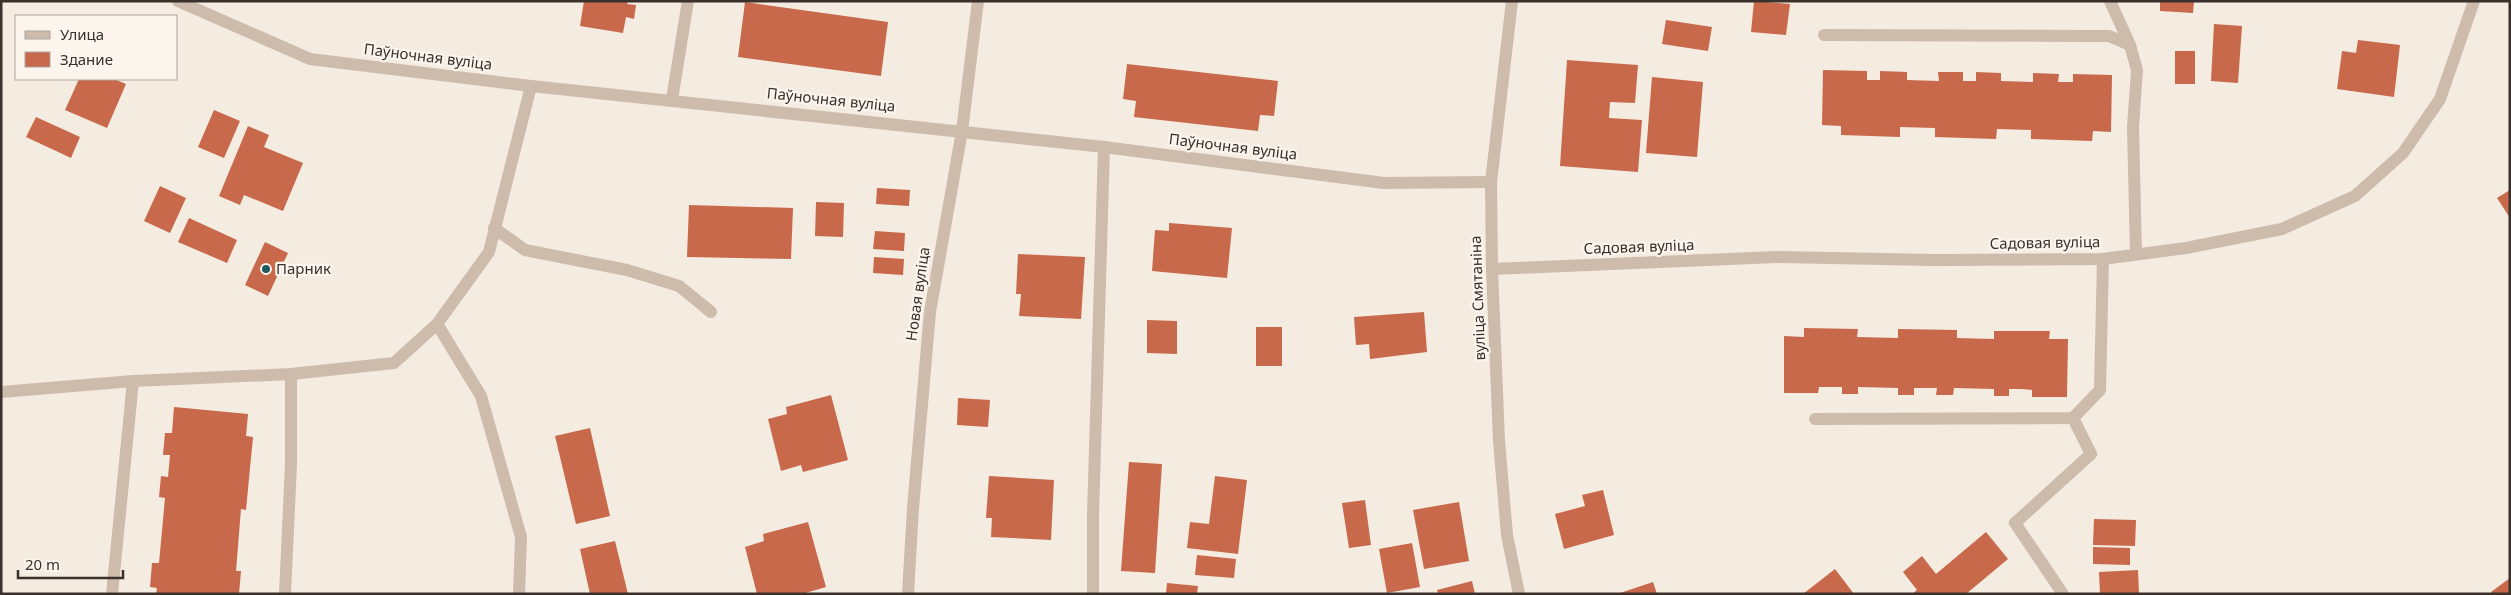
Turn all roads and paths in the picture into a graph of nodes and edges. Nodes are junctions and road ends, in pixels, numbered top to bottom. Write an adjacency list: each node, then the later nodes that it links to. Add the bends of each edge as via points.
1 (178, 1): 9 (street, Паўночная вуліца, via 310,59)
2 (688, 1): 10 (street)
3 (978, 1): 11 (street, Новая вуліца)
4 (1512, 1): 13 (street, вуліца Смятаніна)
5 (2110, 1): 8 (street)
6 (2474, 1): 15 (street, Садовая вуліца, via 2440,99 2403,152 2355,196 2282,230)
7 (1824, 35): 8 (street, via 2109,36)
8 (2130, 45): 15 (street, via 2137,70 2133,127)
9 (531, 86): 10 (street, Паўночная вуліца); 14 (street)
10 (672, 99): 11 (street, Паўночная вуліца)
11 (962, 131): 12 (street, Паўночная вуліца); 28 (street, Новая вуліца, via 930,312)
12 (1104, 147): 13 (street, Паўночная вуліца, via 1384,183); 29 (street)
13 (1491, 182): 17 (street, вуліца Смятаніна)
14 (494, 228): 18 (street, via 525,250 627,270 679,286); 19 (street, via 489,252)
15 (2136, 254): 16 (street, Садовая вуліца)
16 (2103, 259): 17 (street, Садовая вуліца, via 1776,257); 23 (street, via 2100,390)
17 (1492, 269): 30 (street, вуліца Смятаніна, via 1506,535)
18 (711, 312)
19 (437, 324): 20 (street, via 394,363); 27 (street, via 482,396 521,537)
20 (291, 374): 21 (street); 26 (street)
21 (133, 381): 22 (street); 25 (street)
22 (1, 392)
23 (2073, 418): 24 (street); 31 (street, via 2091,454 2015,522)
24 (1815, 419)
25 (112, 594)
26 (285, 594)
27 (519, 594)
28 (908, 594)
29 (1093, 594)
30 (1519, 594)
31 (2063, 594)

